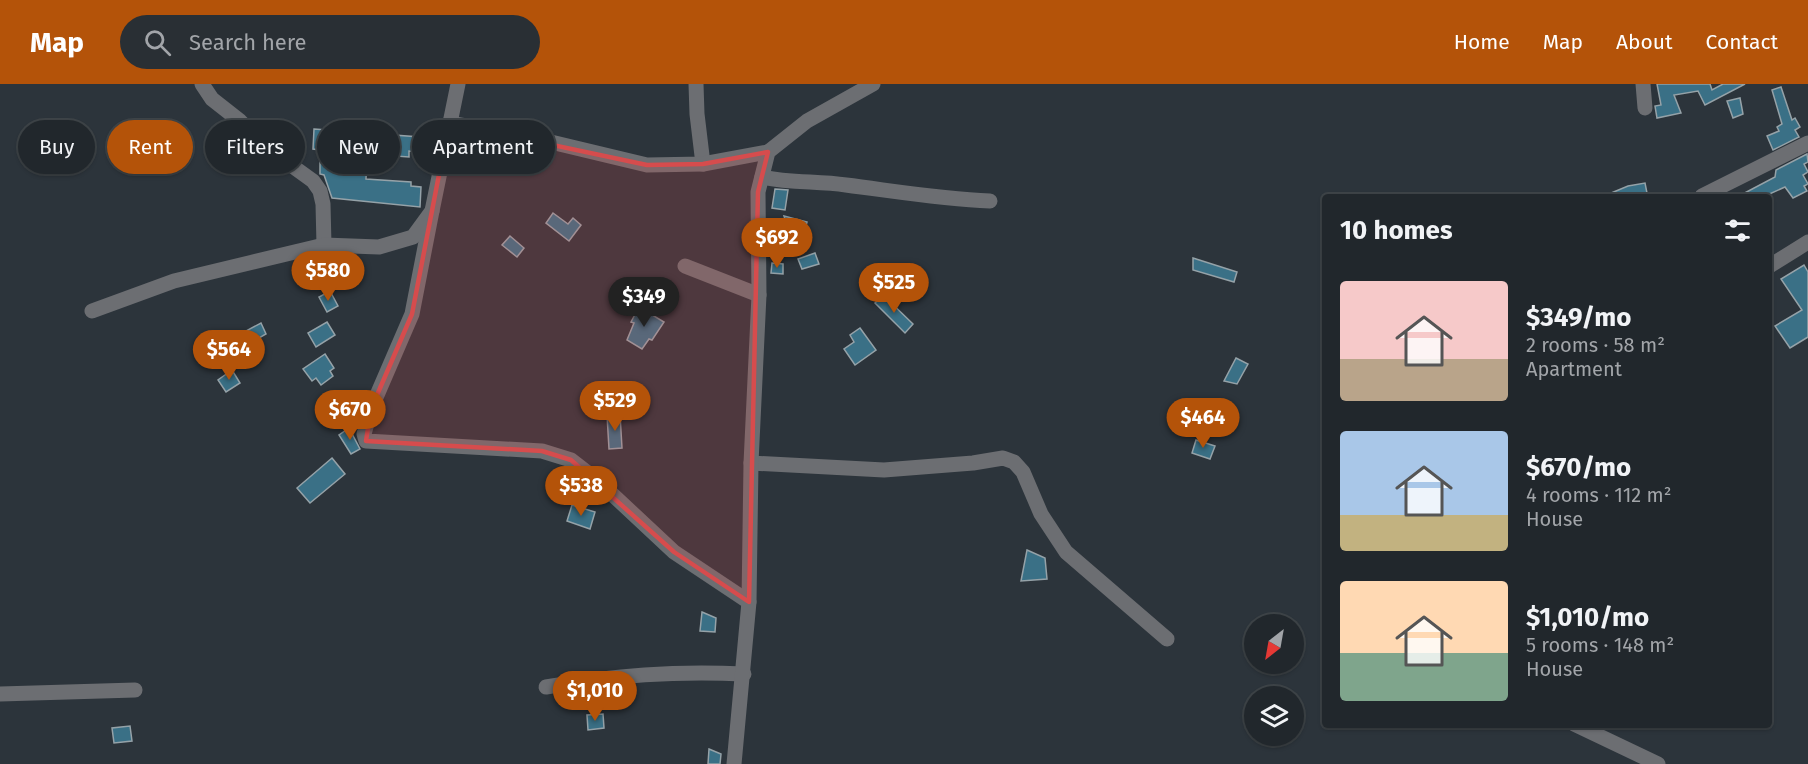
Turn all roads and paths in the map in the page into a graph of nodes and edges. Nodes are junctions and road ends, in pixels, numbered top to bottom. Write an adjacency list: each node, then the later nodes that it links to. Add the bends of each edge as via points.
1 (202, 84): 19 (street, via 212,99 266,147 313,181 323,204)
2 (458, 84): 8 (street)
3 (696, 84): 12 (street)
4 (873, 84): 6 (street)
5 (1643, 84): 7 (street)
6 (849, 90): 11 (street)
7 (1645, 108)
8 (450, 120)
9 (555, 143): 12 (street, via 647,165)
10 (1808, 143): 15 (street)
11 (768, 153): 12 (street); 14 (street)
12 (703, 164)
13 (439, 174): 17 (street)
14 (762, 177): 16 (street, via 951,200); 22 (street, via 758,192)
15 (1706, 194)
16 (990, 201)
17 (432, 211): 19 (street, via 413,237 379,247); 25 (street, via 412,314 371,410 364,434 366,441 542,451 571,460 674,552)
18 (1808, 242): 20 (street)
19 (324, 245): 23 (street, via 174,281)
20 (1772, 264)
21 (685, 266): 22 (street)
22 (759, 295): 24 (street)
23 (92, 311)
24 (751, 463): 25 (street); 26 (street, via 884,470 1003,458 1014,462 1066,552)
25 (749, 602): 27 (street)
26 (1167, 639)
27 (744, 674): 28 (street, via 613,676); 32 (street)
28 (546, 687)
29 (135, 690): 30 (street)
30 (0, 694)
31 (1582, 728): 33 (street)
32 (734, 764)
33 (1658, 764)

